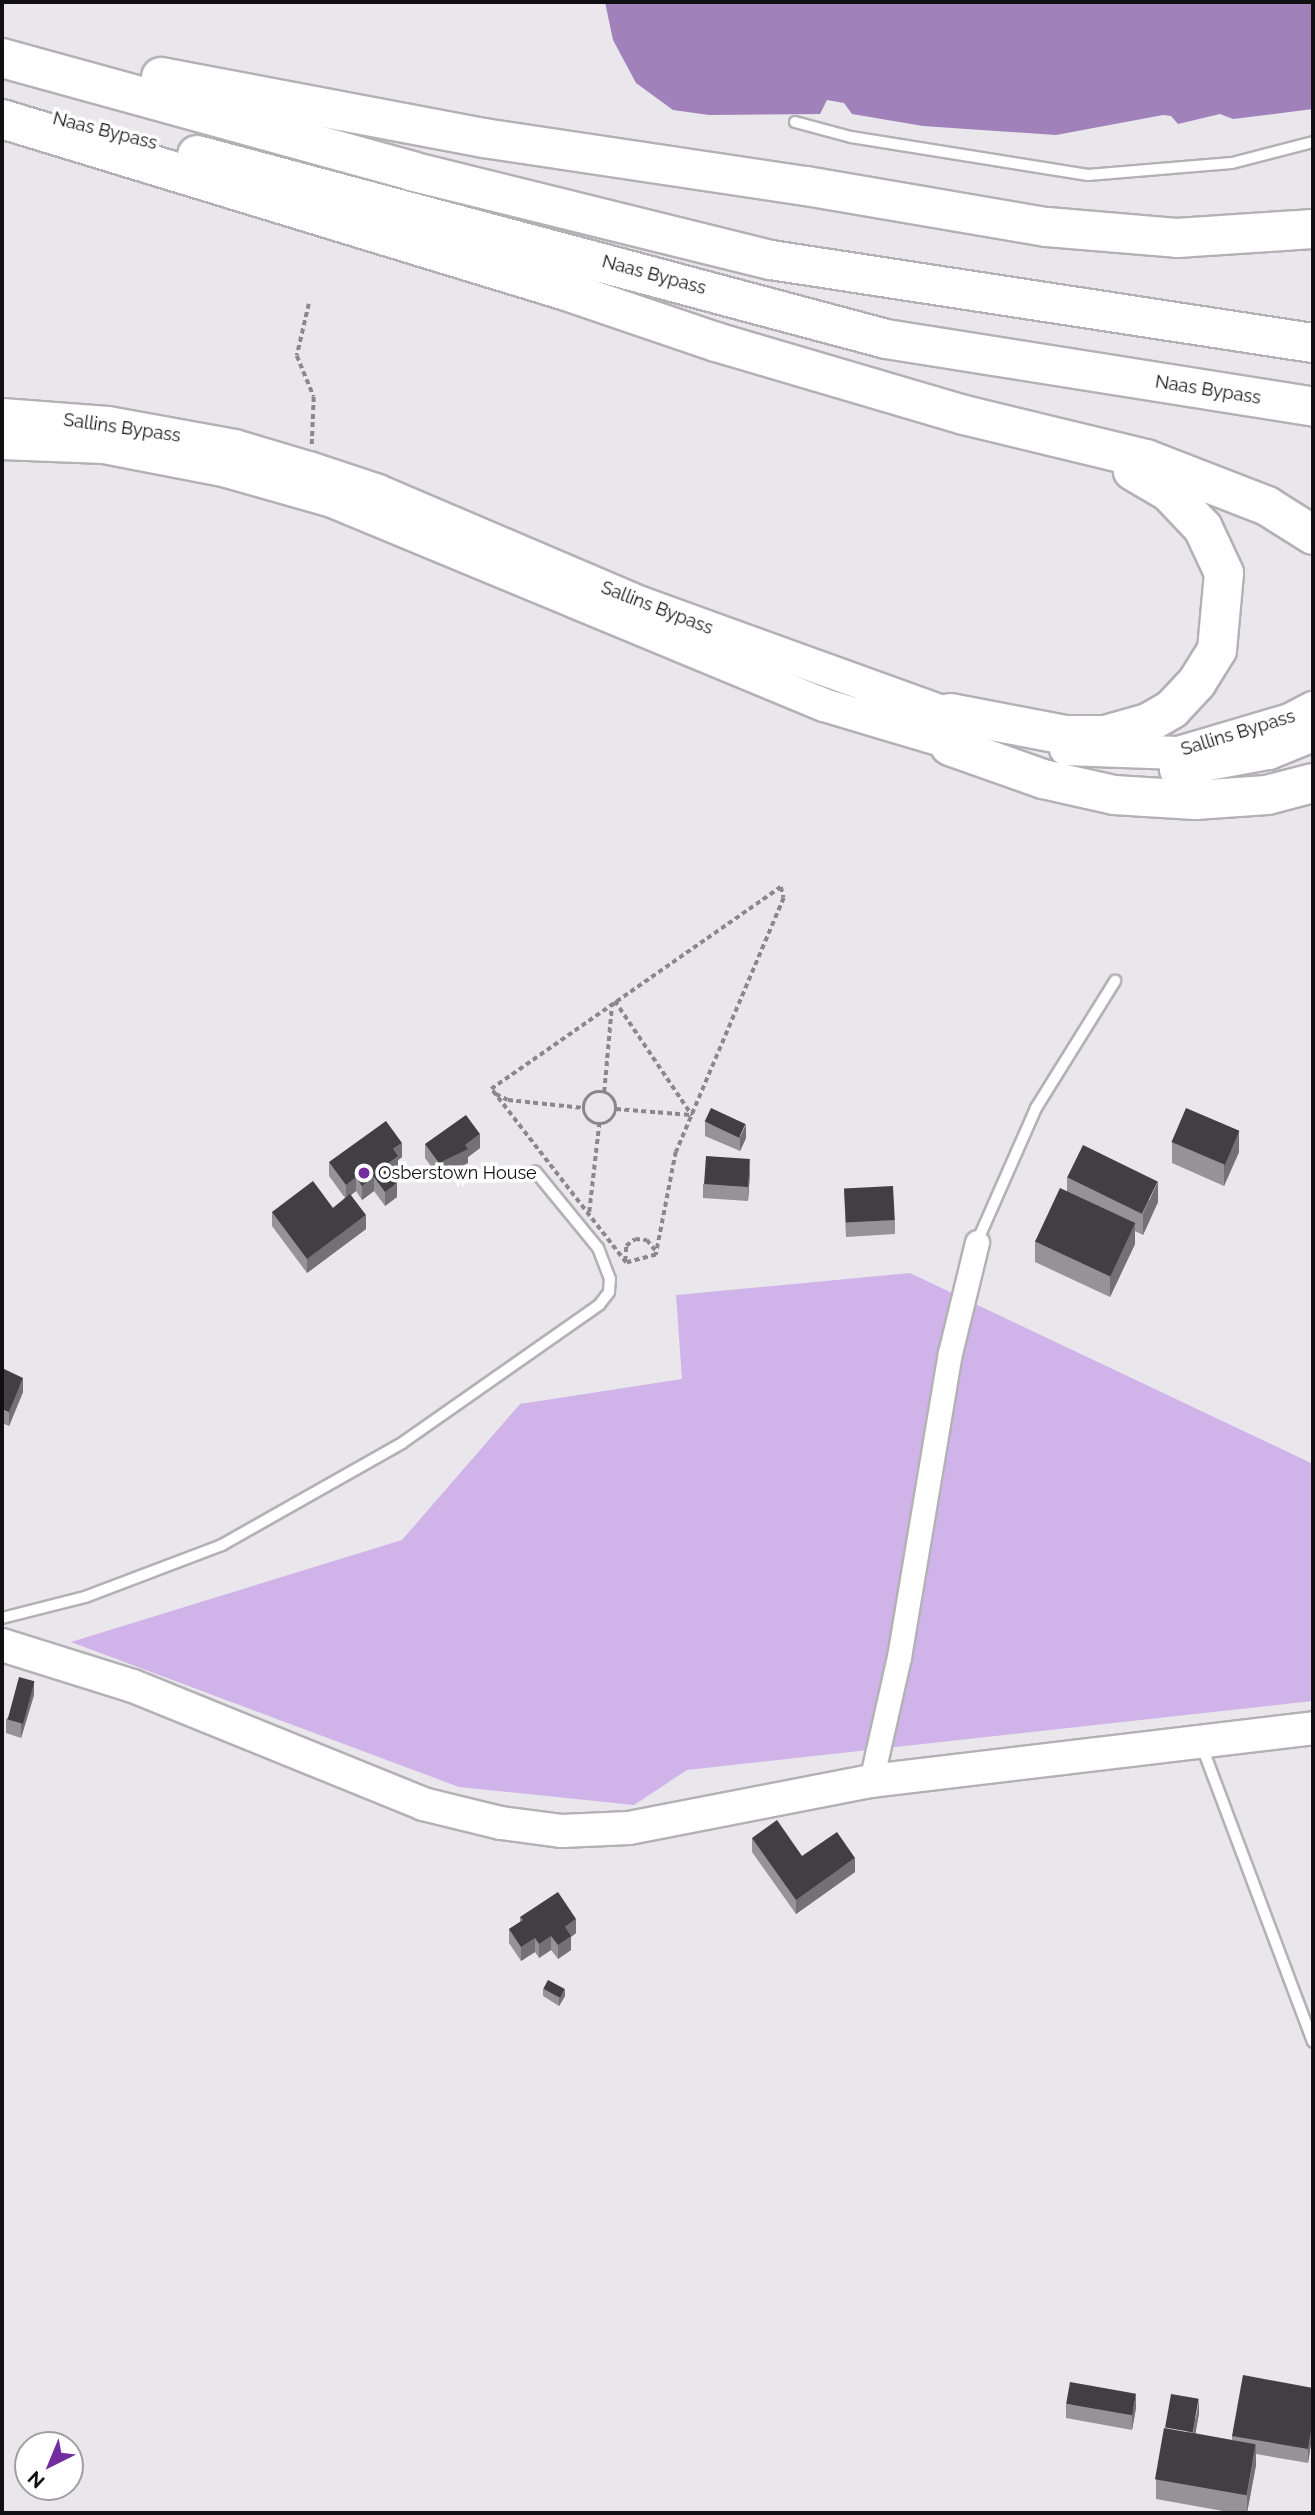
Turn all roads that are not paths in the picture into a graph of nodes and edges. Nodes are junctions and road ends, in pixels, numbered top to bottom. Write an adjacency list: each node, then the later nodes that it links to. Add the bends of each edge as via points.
1 (2, 41): 9 (highway, via 307,107 1048,227 1177,238)
2 (2, 58): 10 (highway, via 411,171 771,260)
3 (2, 105): 11 (highway, Naas Bypass, via 410,209 886,339)
4 (2, 119): 13 (highway, via 563,290 716,342 964,415)
5 (795, 122): 6 (lane, via 851,137 1088,175 1232,163)
6 (1313, 142)
7 (1313, 209): 9 (highway)
8 (1313, 229): 9 (highway)
9 (1234, 232)
10 (1313, 344)
11 (1313, 407)
12 (2, 415): 17 (main road, Sallins Bypass, via 108,423 234,446 309,468 378,491)
13 (1056, 436): 15 (highway, via 1146,459 1267,506); 17 (highway, via 1169,492 1203,528 1224,573 1217,650 1197,682 1172,709 1148,723 1105,735)
14 (2, 443): 17 (main road, Sallins Bypass, via 104,447 227,471 332,501 824,705)
15 (1313, 535)
16 (1313, 708): 17 (main road, Sallins Bypass, via 1290,720 1178,753 1108,754 994,733)
17 (950, 730): 18 (main road, Sallins Bypass, via 1147,772 1225,764); 19 (highway, via 1043,779 1114,796 1195,800 1267,795)
18 (1313, 735)
19 (1313, 783)
20 (1115, 981): 22 (lane, via 1036,1108)
21 (534, 1171): 23 (lane, via 598,1248 610,1279 609,1292 599,1305 402,1443 222,1545 85,1597)
22 (977, 1242): 27 (street, via 950,1353 899,1657)
23 (2, 1618)
24 (2, 1645): 27 (main road, via 133,1686 423,1804 501,1823 562,1830 629,1828)
25 (1313, 1728): 26 (main road)
26 (1201, 1744): 27 (main road); 28 (lane)
27 (872, 1781)
28 (1313, 2042)

